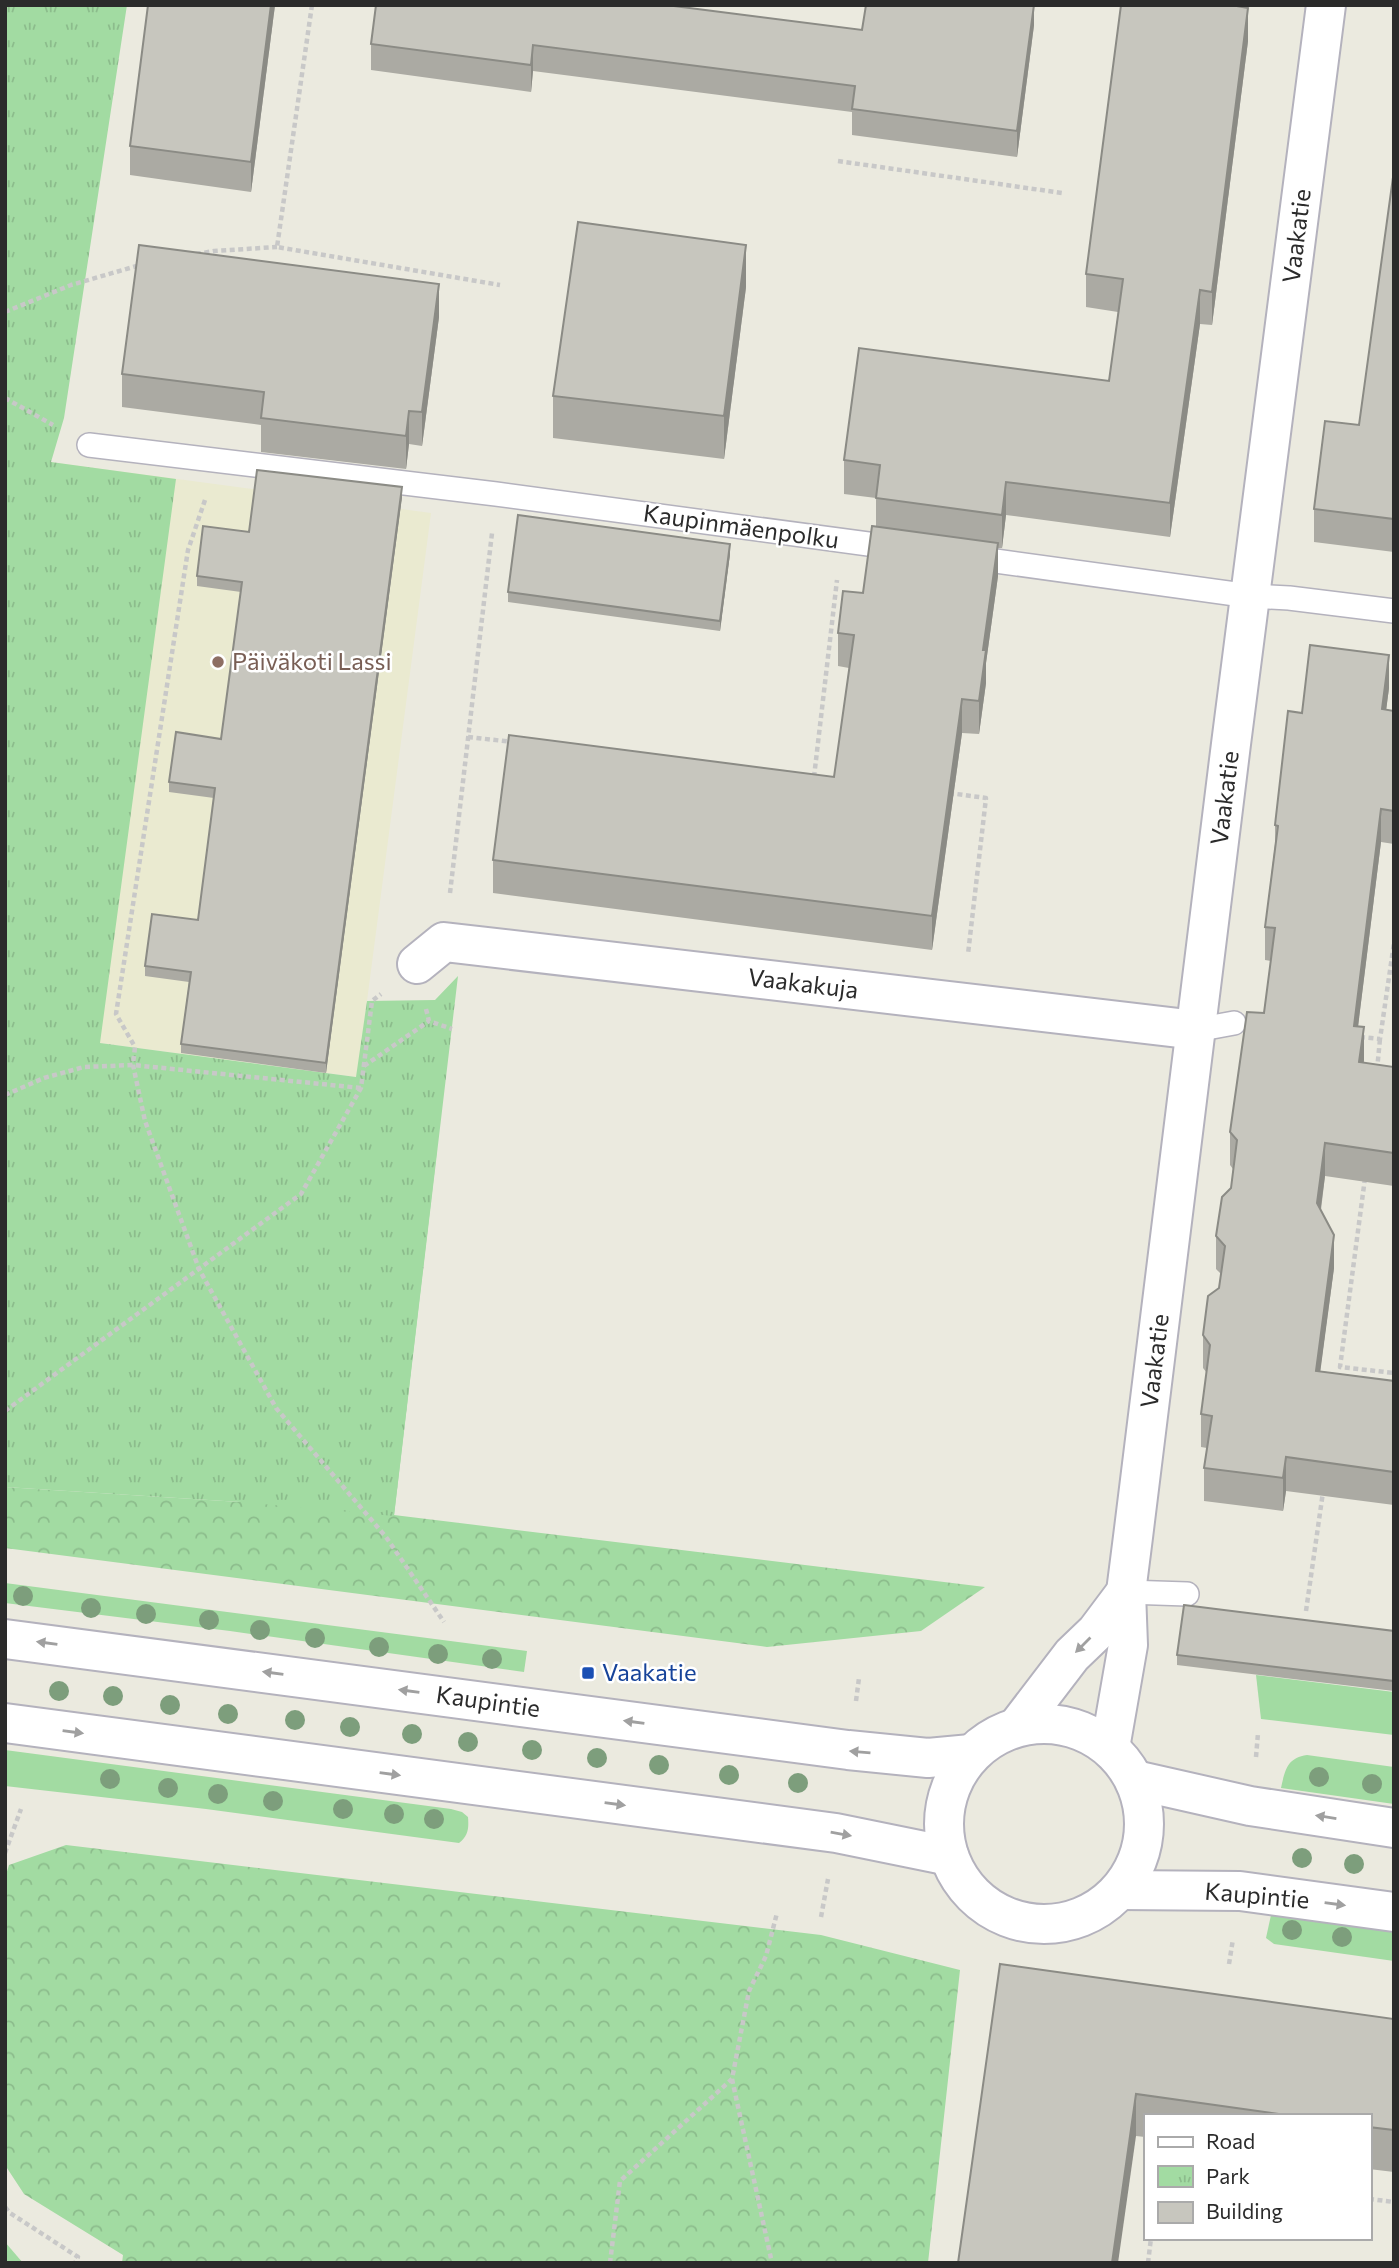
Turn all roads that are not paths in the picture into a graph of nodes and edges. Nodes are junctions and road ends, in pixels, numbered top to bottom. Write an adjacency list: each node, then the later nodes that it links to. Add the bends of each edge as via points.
1 (1326, 5): 5 (main road, Vaakatie)
2 (89, 445): 3 (lane, Kaupinmäenpolku)
3 (922, 551)
4 (949, 555): 5 (lane)
5 (1250, 596): 6 (lane); 9 (main road, Vaakatie)
6 (1394, 611)
7 (431, 953): 9 (main road, Vaakakuja)
8 (1234, 1023): 9 (lane)
9 (1196, 1030): 10 (main road, Vaakatie)
10 (1126, 1592): 11 (lane); 14 (main road, Vaakatie, one-way to 14); 15 (main road, Vaakatie, via 1128,1645)
11 (1187, 1594)
12 (5, 1639): 16 (main road, Kaupintie, one-way to 12, via 928,1758 848,1751)
13 (5, 1723): 19 (main road, one-way to 19, via 836,1833)
14 (1017, 1727): 15 (main road, via 1050,1723 1083,1730); 16 (main road, via 992,1737)
15 (1110, 1748): 17 (main road)
16 (971, 1754): 19 (main road, via 946,1802)
17 (1135, 1780): 18 (main road, one-way to 17, via 1250,1806); 20 (main road, via 1144,1808 1145,1838 1136,1866)
18 (1394, 1828)
19 (949, 1856): 20 (main road, via 963,1882 984,1904 1010,1919 1039,1925 1070,1922 1097,1910)
20 (1120, 1890): 21 (main road, Kaupintie, one-way to 21, via 1241,1891)
21 (1394, 1912)

